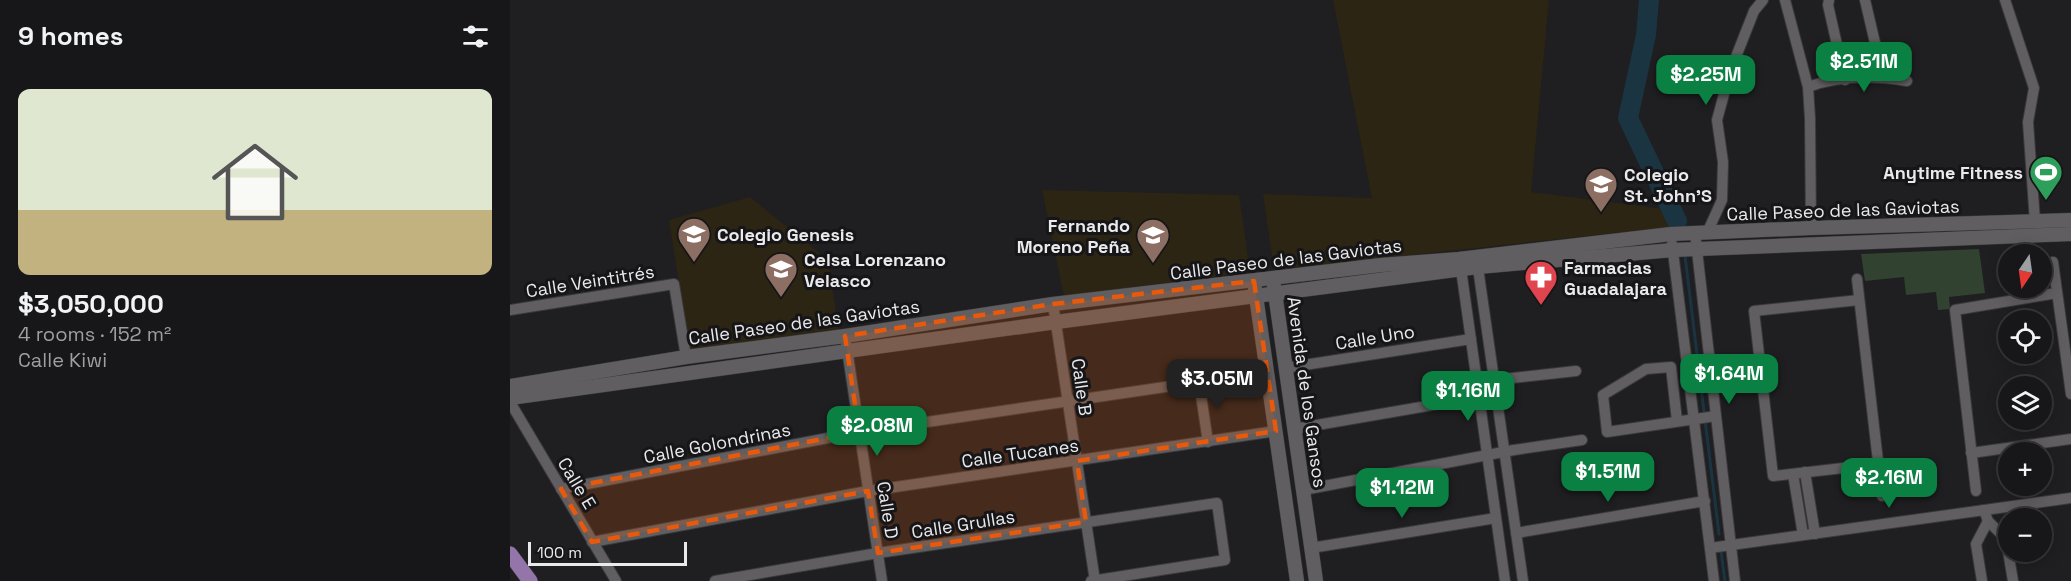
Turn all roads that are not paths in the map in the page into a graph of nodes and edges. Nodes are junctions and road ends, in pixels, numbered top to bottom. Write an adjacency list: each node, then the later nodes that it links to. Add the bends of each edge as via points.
1 (1762, 0): 13 (street, via 1730,72 1717,120 1723,162 1722,200)
2 (1785, 0): 9 (street)
3 (1829, 0): 7 (street)
4 (1865, 0): 6 (street)
5 (2005, 0): 11 (street, via 2034,88 2028,122)
6 (1883, 77): 7 (street); 8 (street)
7 (1845, 80): 9 (street)
8 (1906, 81)
9 (1808, 87): 12 (street)
10 (2071, 220): 11 (main road, Calle Paseo de las Gaviotas)
11 (2035, 222): 12 (main road, Calle Paseo de las Gaviotas)
12 (1810, 228): 13 (main road, Calle Paseo de las Gaviotas)
13 (1701, 233): 14 (main road, Calle Paseo de las Gaviotas); 16 (street)
14 (1671, 234): 17 (street); 18 (main road, Calle Paseo de las Gaviotas)
15 (2071, 234): 16 (main road, Calle Paseo de las Gaviotas)
16 (1698, 249): 17 (main road, Calle Paseo de las Gaviotas); 44 (street)
17 (1673, 250): 18 (main road, Calle Paseo de las Gaviotas); 45 (street)
18 (1478, 262): 20 (main road, Calle Paseo de las Gaviotas); 38 (street)
19 (2053, 262): 24 (street)
20 (1460, 264): 21 (main road, Calle Paseo de las Gaviotas, via 1381,265); 25 (main road, Calle Paseo de las Gaviotas); 32 (street)
21 (1273, 279): 23 (main road, Calle Paseo de las Gaviotas); 25 (main road, Avenida de los Gansos)
22 (1857, 279): 27 (street)
23 (1254, 281): 26 (main road); 28 (main road, Calle Paseo de las Gaviotas)
24 (2057, 292): 33 (street); 54 (street, via 1955,310)
25 (1275, 294): 26 (main road, Calle Paseo de las Gaviotas); 36 (main road, Avenida de los Gansos)
26 (1256, 297): 30 (main road, Calle Paseo de las Gaviotas); 48 (main road)
27 (1859, 300): 57 (street); 59 (street, via 1754,311 1773,476)
28 (1053, 304): 30 (street, Calle B); 31 (main road, Calle Paseo de las Gaviotas)
29 (510, 310): 35 (street, Calle Veintitrés, via 674,284)
30 (1056, 322): 34 (main road, Calle Paseo de las Gaviotas); 43 (street, Calle B)
31 (845, 336): 34 (street, Calle D); 35 (main road, Calle Paseo de las Gaviotas)
32 (1471, 339): 36 (street, Calle Uno); 41 (street)
33 (2068, 349): 40 (street)
34 (848, 352): 42 (main road, Calle Paseo de las Gaviotas); 49 (street, Calle D)
35 (686, 357): 39 (main road, Calle Paseo de las Gaviotas)
36 (1285, 368): 47 (main road, Avenida de los Gansos)
37 (1576, 371): 38 (street)
38 (1495, 380): 53 (street)
39 (510, 386)
40 (2071, 394)
41 (1479, 397): 47 (street); 55 (street)
42 (510, 400): 60 (street, Calle E)
43 (1068, 401): 49 (street, Calle Golondrinas); 52 (street, Calle Golondrinas, via 1198,382); 56 (street, Calle B)
44 (1716, 416): 45 (street); 74 (street)
45 (1694, 420): 46 (street); 66 (street)
46 (1677, 421): 46 (street, via 1607,432 1603,395 1646,369 1671,367)
47 (1294, 429): 61 (main road, Avenida de los Gansos)
48 (1275, 430): 52 (street, Calle Tucanes); 84 (main road)
49 (860, 432): 60 (street, Calle Golondrinas); 62 (street, Calle D)
50 (2071, 439): 54 (street)
51 (1582, 440): 53 (street)
52 (1208, 442): 56 (street, Calle Tucanes)
53 (1505, 452): 55 (street); 70 (street)
54 (1971, 453): 63 (street)
55 (1487, 456): 61 (street); 68 (street)
56 (1077, 461): 62 (street, Calle Tucanes); 69 (street, Calle B)
57 (1878, 464): 58 (street); 64 (street)
58 (1805, 472): 59 (street); 71 (street)
59 (1793, 474): 72 (street)
60 (561, 489): 73 (street, Calle E)
61 (1303, 490): 75 (main road, Avenida de los Gansos)
62 (868, 491): 73 (street, Calle Tucanes); 78 (street, Calle D)
63 (1976, 491)
64 (1882, 496)
65 (2071, 498): 67 (street)
66 (1705, 501): 70 (street); 76 (street)
67 (1986, 516): 71 (street); 90 (street, via 1976,544); 91 (street, via 2006,539)
68 (1497, 518): 75 (street); 86 (street)
69 (1086, 522): 78 (street, Calle Grullas); 83 (street, Calle B); 83 (street, Calle Grullas, via 1217,503 1225,560)
70 (1516, 533): 87 (street)
71 (1815, 534): 72 (street)
72 (1803, 535): 74 (street)
73 (592, 542): 80 (street, Calle E)
74 (1731, 545): 76 (street); 89 (street)
75 (1311, 548): 85 (main road, Avenida de los Gansos)
76 (1710, 548): 88 (street)
77 (510, 554): 79 (main road)
78 (878, 554): 81 (street, Calle Grullas); 82 (street, Calle D)
79 (530, 581)
80 (616, 581)
81 (715, 581)
82 (882, 581)
83 (1093, 581)
84 (1298, 581)
85 (1316, 581)
86 (1505, 581)
87 (1523, 581)
88 (1714, 581)
89 (1735, 581)
90 (1982, 581)
91 (2013, 581)

